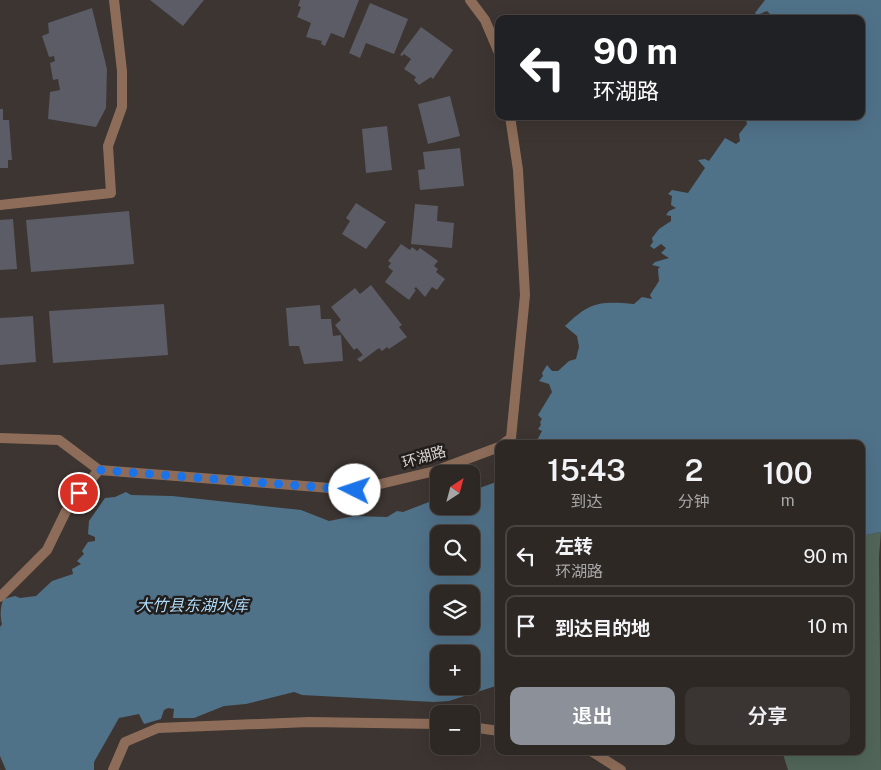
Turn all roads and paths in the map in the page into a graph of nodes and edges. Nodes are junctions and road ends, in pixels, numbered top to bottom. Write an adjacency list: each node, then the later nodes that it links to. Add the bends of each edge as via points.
1 (114, 0): 5 (street, via 122,70 122,107 108,146 111,193)
2 (470, 0): 3 (street, via 485,20)
3 (495, 43)
4 (511, 120): 7 (street, via 518,170 525,295 512,438)
5 (0, 205)
6 (0, 438): 9 (street, via 59,440)
7 (509, 440)
8 (495, 448): 9 (street, 环湖路, via 435,471 355,490)
9 (99, 470): 10 (street, via 69,505 48,550)
10 (0, 597)
11 (430, 724): 15 (street, via 309,722 158,728 125,742)
12 (480, 728): 13 (street)
13 (495, 730)
14 (597, 755): 16 (street)
15 (113, 770)
16 (621, 770)

